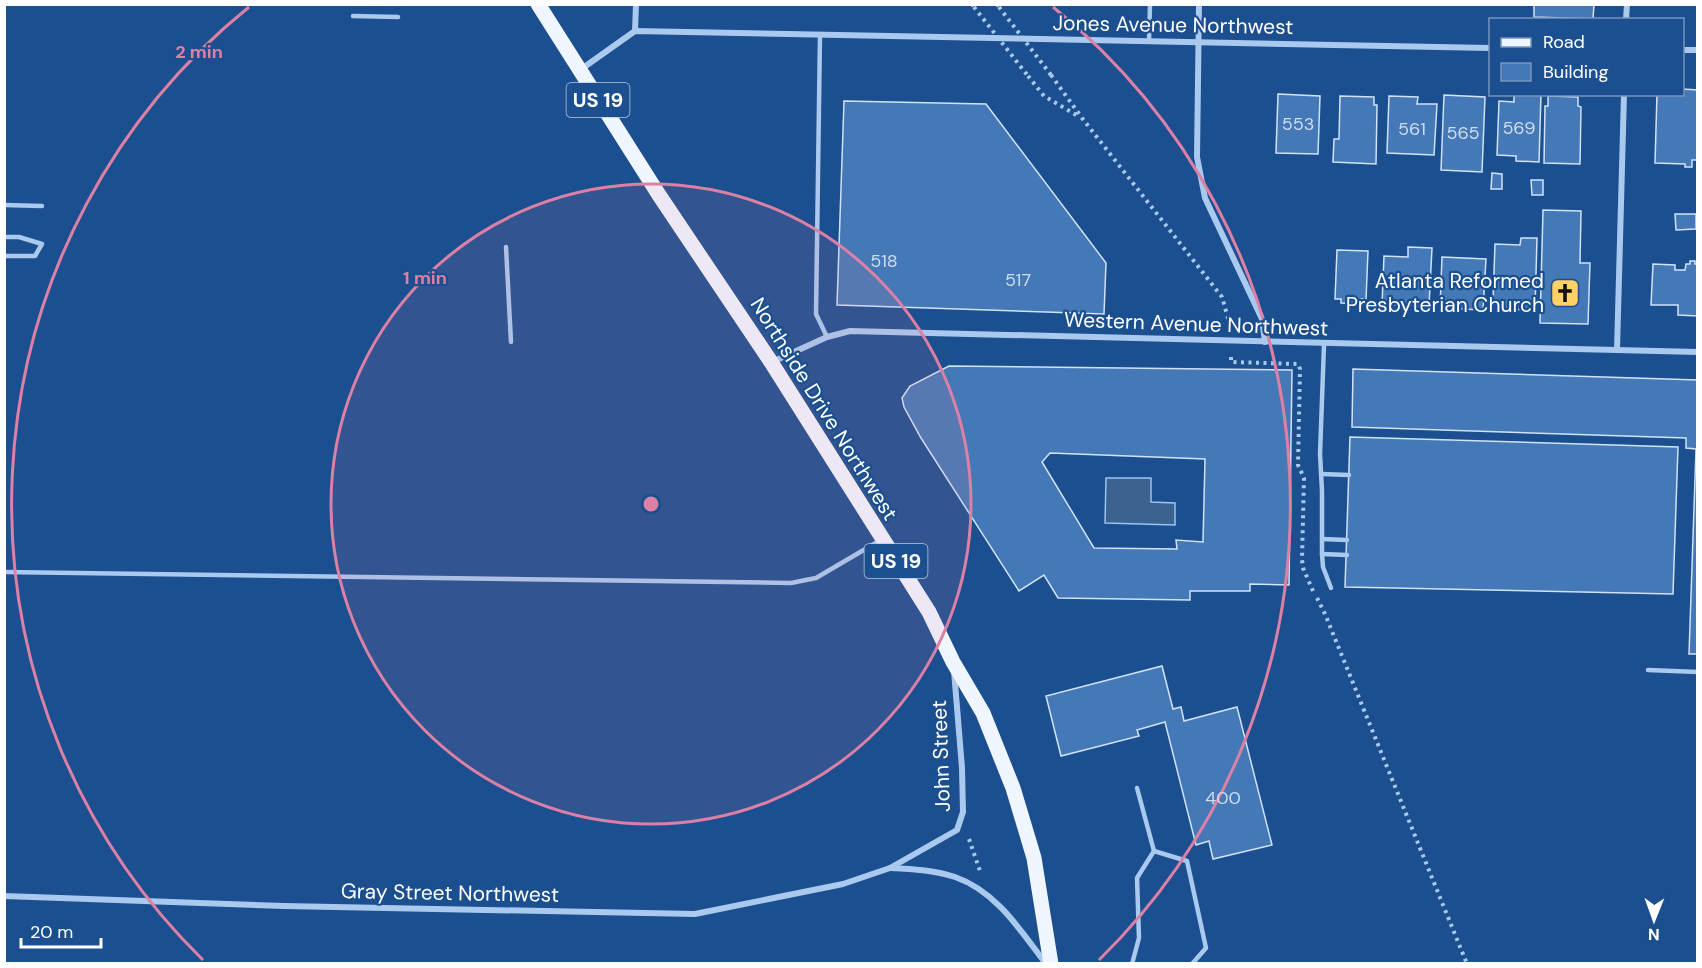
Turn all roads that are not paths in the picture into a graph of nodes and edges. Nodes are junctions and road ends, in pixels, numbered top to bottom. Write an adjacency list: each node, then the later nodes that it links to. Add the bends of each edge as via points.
1 (538, 4): 12 (main road, Northside Drive Northwest / US 19)
2 (636, 4): 7 (street)
3 (1150, 4): 9 (lane)
4 (1199, 4): 10 (street)
5 (353, 16): 6 (lane)
6 (398, 17)
7 (635, 31): 8 (street, Jones Avenue Northwest); 12 (street)
8 (820, 34): 9 (street, Jones Avenue Northwest); 19 (lane, via 816,314)
9 (1149, 41): 10 (street, Jones Avenue Northwest)
10 (1198, 42): 11 (street, Jones Avenue Northwest); 21 (street, via 1197,157 1205,198 1262,319)
11 (1489, 48)
12 (579, 70): 25 (main road, Northside Drive Northwest / US 19)
13 (1624, 96): 23 (street)
14 (4, 205): 15 (lane)
15 (42, 206)
16 (4, 237): 18 (lane, via 42,244 35,256)
17 (506, 247): 20 (lane)
18 (4, 256)
19 (827, 337): 21 (street, Western Avenue Northwest, via 850,331); 25 (street, Western Avenue Northwest)
20 (511, 342)
21 (1265, 342): 22 (street, Western Avenue Northwest)
22 (1324, 345): 23 (street, Western Avenue Northwest); 26 (lane)
23 (1617, 350): 24 (street, Western Avenue Northwest)
24 (1698, 352)
25 (771, 362): 28 (main road, Northside Drive Northwest / US 19)
26 (1321, 474): 27 (lane); 29 (lane)
27 (1349, 475)
28 (882, 539): 33 (lane, via 816,578 791,583); 35 (main road, Northside Drive Northwest / US 19, via 929,612)
29 (1322, 539): 30 (lane); 31 (lane)
30 (1347, 540)
31 (1322, 554): 32 (lane); 34 (lane)
32 (1347, 555)
33 (4, 572)
34 (1331, 588)
35 (953, 662): 40 (street, John Street, via 963,812 957,830); 43 (main road, Northside Drive Northwest / US 19, via 983,713 1013,788 1034,858)
36 (1648, 670): 37 (lane)
37 (1698, 672)
38 (1137, 788): 39 (lane)
39 (1154, 851): 44 (lane, via 1137,878 1139,938); 45 (lane, via 1187,861 1206,948)
40 (890, 868): 41 (street, Gray Street Northwest, via 843,884 695,914); 42 (street, via 925,870 957,878 986,894 1010,916)
41 (4, 896)
42 (1046, 963)
43 (1051, 963)
44 (1132, 963)
45 (1192, 963)

